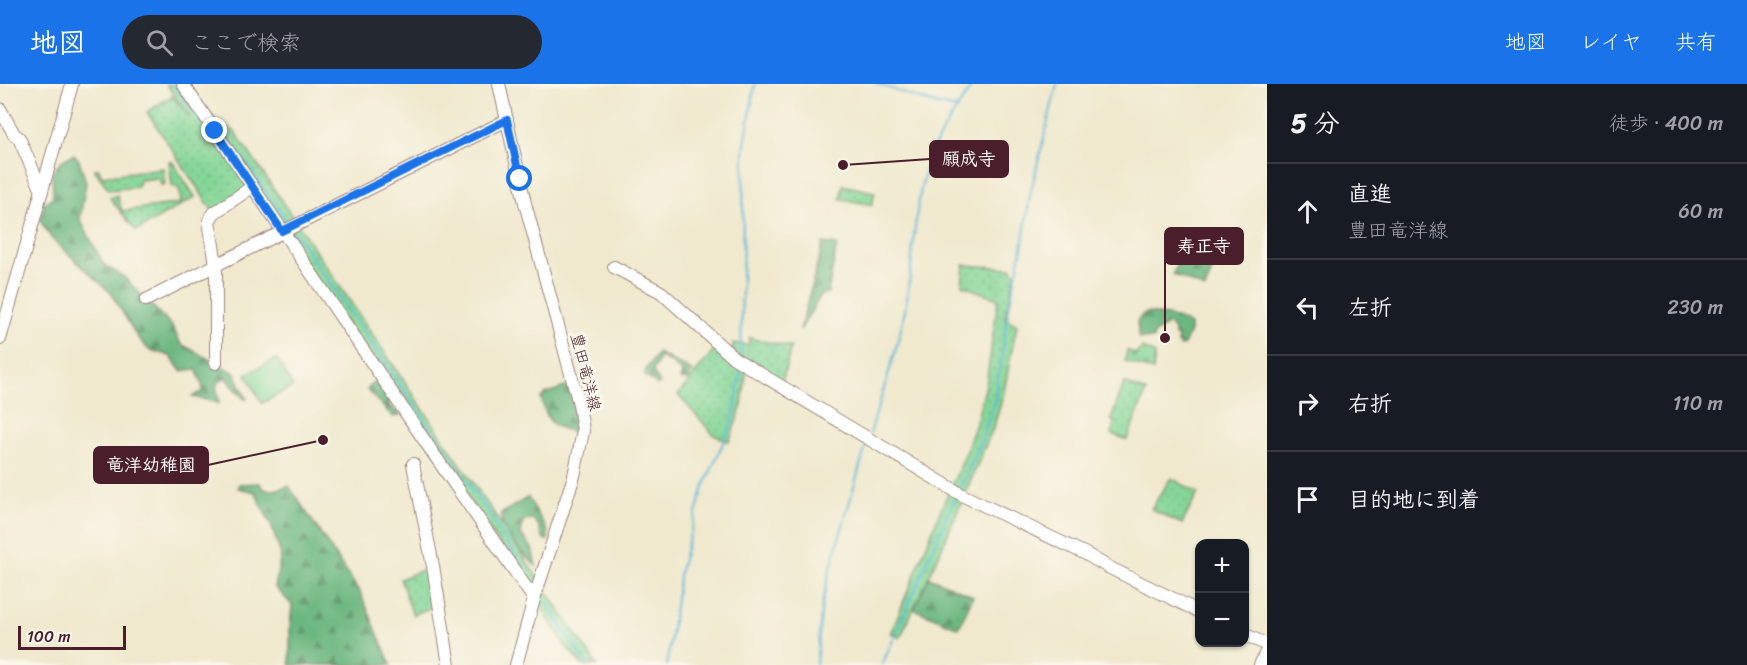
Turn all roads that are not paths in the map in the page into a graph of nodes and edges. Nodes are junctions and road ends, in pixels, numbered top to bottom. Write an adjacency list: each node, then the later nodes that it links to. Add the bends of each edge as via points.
1 (72, 84): 7 (street)
2 (183, 84): 6 (street)
3 (500, 84): 5 (street, 豊田竜洋線)
4 (0, 109): 7 (street, via 19,138)
5 (507, 120): 8 (street); 15 (street, 豊田竜洋線, via 583,431 574,476)
6 (252, 187): 8 (street); 9 (street, via 214,213 209,221)
7 (42, 191): 12 (street)
8 (282, 231): 9 (street); 15 (street)
9 (216, 264): 11 (street); 13 (street)
10 (614, 267): 16 (street, via 661,292 734,358 964,496)
11 (146, 300)
12 (0, 339)
13 (216, 363)
14 (413, 464): 20 (street)
15 (534, 599): 21 (street, 豊田竜洋線)
16 (1195, 610)
17 (1249, 636): 18 (street)
18 (1267, 645)
19 (1267, 650): 22 (street)
20 (449, 665)
21 (516, 665)
22 (1260, 665)

